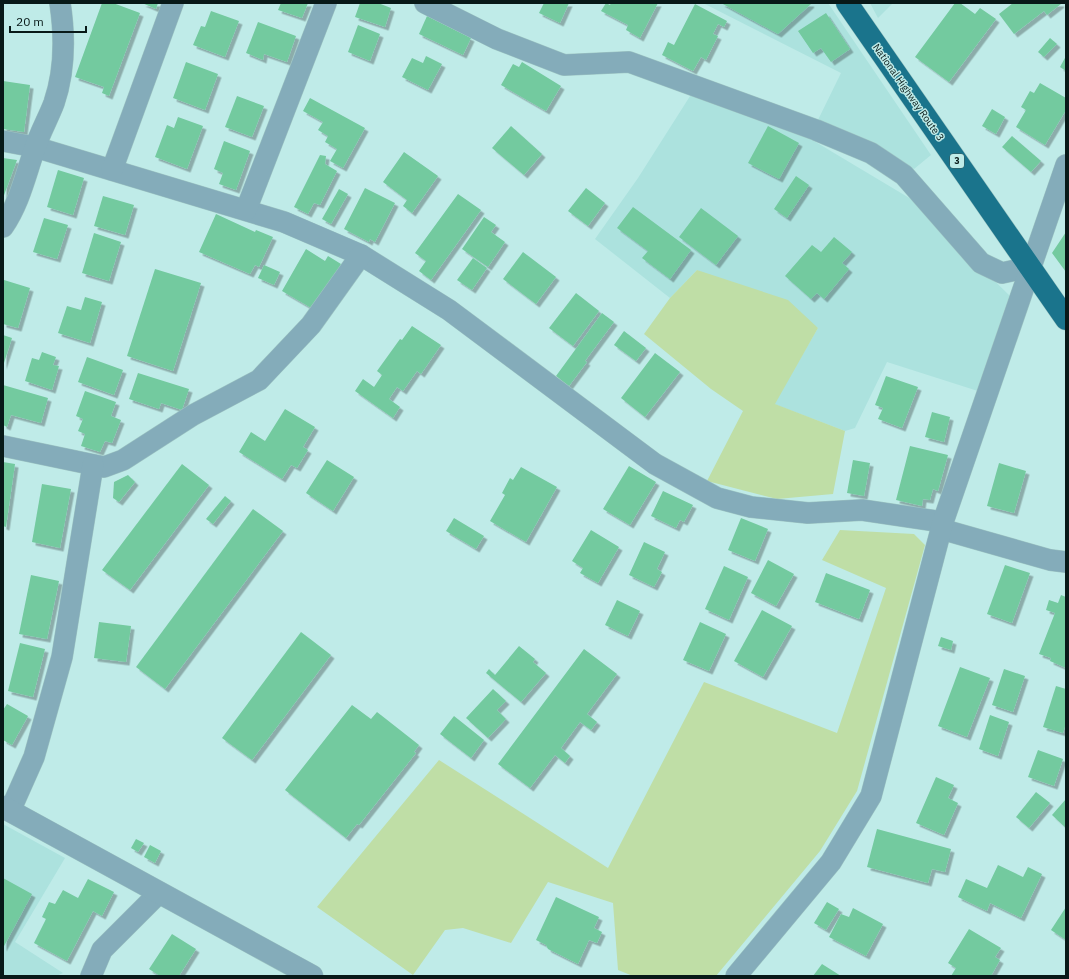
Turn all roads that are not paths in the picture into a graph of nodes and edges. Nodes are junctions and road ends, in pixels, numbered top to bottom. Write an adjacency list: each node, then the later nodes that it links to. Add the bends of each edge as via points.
1 (60, 3): 7 (street, via 64,29 63,61 54,101)
2 (172, 3): 9 (street)
3 (326, 3): 10 (street)
4 (425, 3): 13 (street, via 497,39 564,65 629,62 816,130 871,153 904,175 981,263 1002,273)
5 (847, 3): 13 (highway, National Highway Route 3 / 3)
6 (3, 141): 7 (street)
7 (35, 147): 9 (street); 11 (street, via 13,212)
8 (1066, 165): 13 (street)
9 (112, 170): 10 (street)
10 (246, 210): 12 (street, via 284,222)
11 (3, 227)
12 (360, 255): 16 (street, via 311,325 259,380 193,415 123,460 104,467); 17 (street, via 449,310 655,464 717,498 751,507 794,512 862,510)
13 (1030, 267): 14 (highway, National Highway Route 3 / 3); 17 (street)
14 (1066, 319)
15 (3, 446): 16 (street)
16 (93, 465): 19 (street, via 62,657 34,757)
17 (942, 525): 18 (street, via 1050,560); 23 (street, via 871,796 831,862)
18 (1066, 562)
19 (6, 809): 20 (street)
20 (159, 893): 21 (street, via 102,950); 22 (street)
21 (91, 976)
22 (312, 976)
23 (736, 976)

